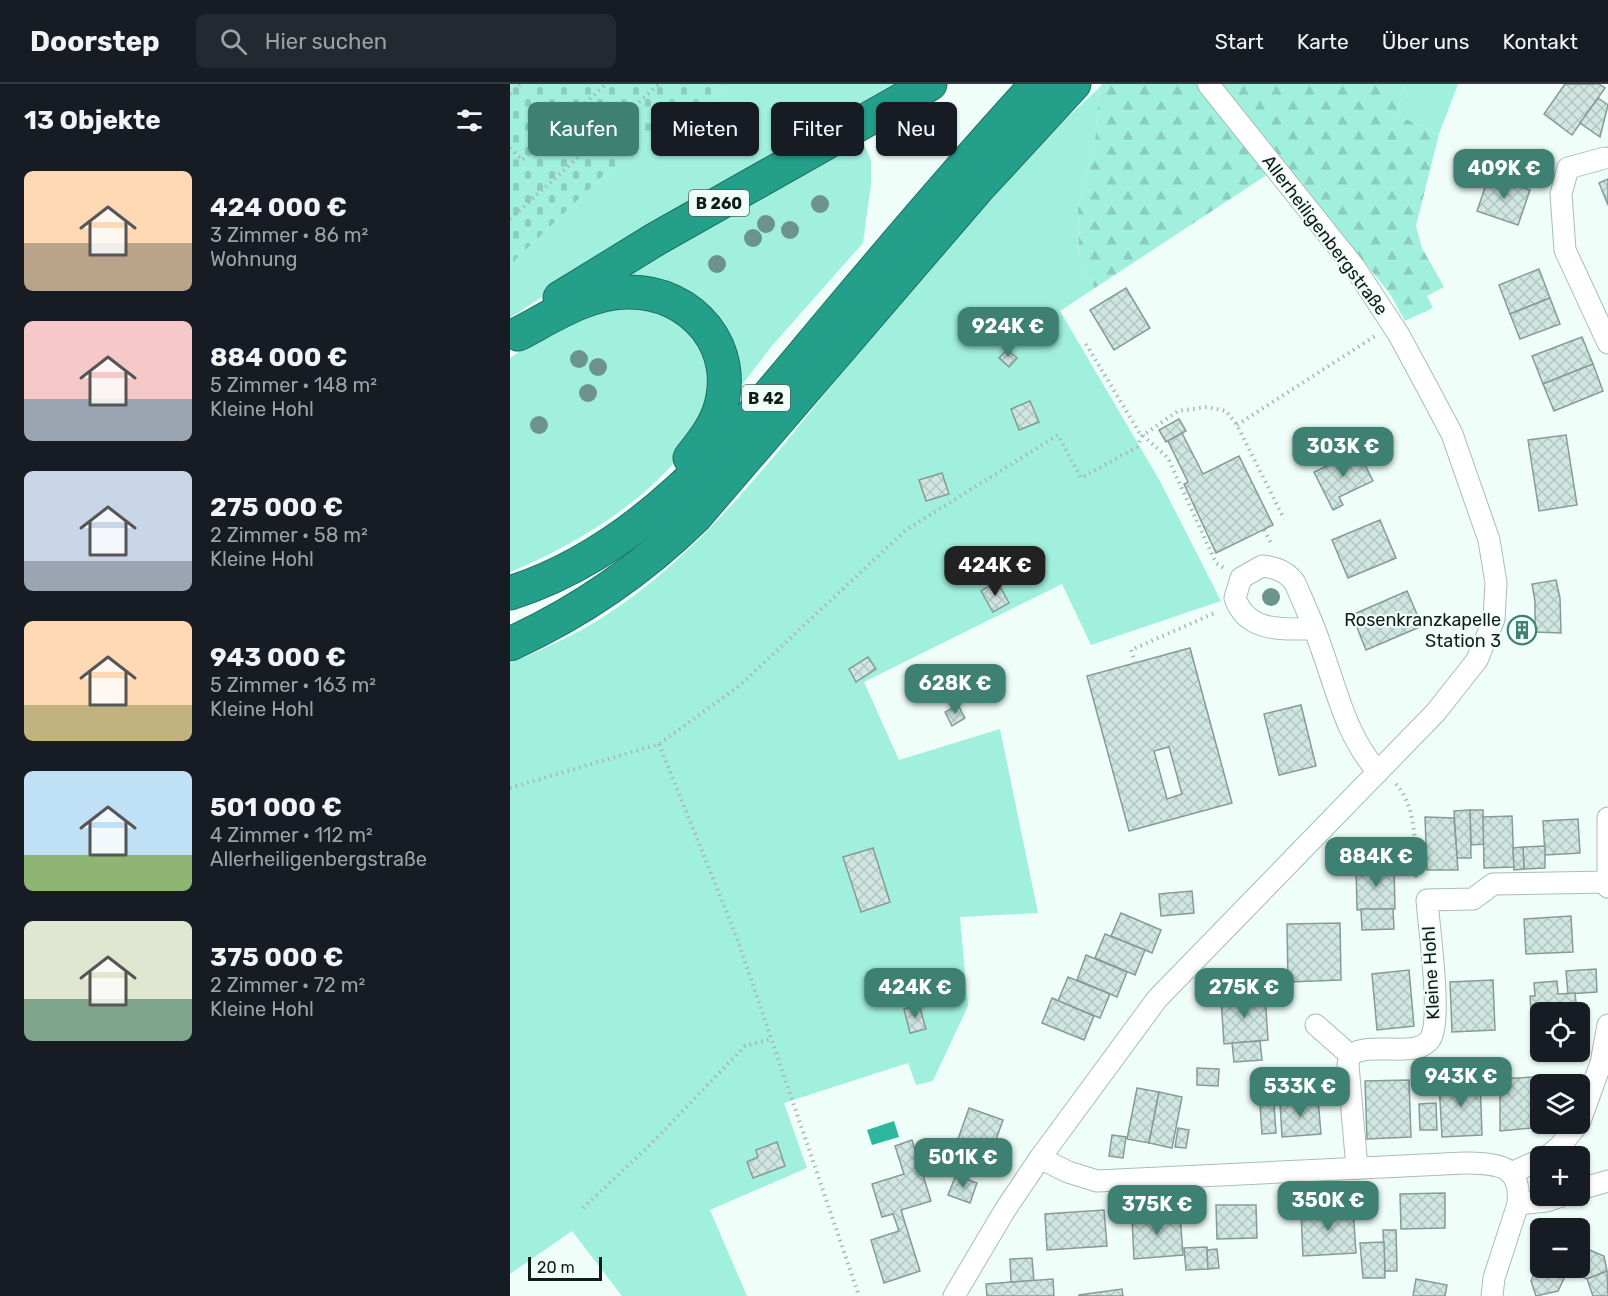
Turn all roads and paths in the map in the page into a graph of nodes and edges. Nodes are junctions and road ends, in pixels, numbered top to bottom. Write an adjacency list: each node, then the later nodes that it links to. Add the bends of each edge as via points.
1 (521, 84): 7 (path)
2 (606, 84): 9 (path, via 522,160)
3 (659, 84): 11 (path)
4 (930, 84): 13 (highway, B 260, via 610,266 576,287)
5 (1074, 84): 8 (highway, B 42)
6 (1208, 84): 12 (street, Allerheiligenbergstraße, via 1354,268)
7 (510, 94)
8 (1036, 97): 18 (highway, B 42, via 896,282); 20 (highway, B 42, via 942,189 750,418 710,460 643,520 608,546)
9 (510, 148)
10 (1605, 158): 14 (street, via 1568,168 1561,194 1565,250)
11 (510, 219)
12 (1392, 325): 16 (path); 29 (street, Allerheiligenbergstraße, via 1452,434 1489,540 1497,601 1489,637 1477,660 1440,708)
13 (514, 337): 20 (highway, B 42, via 597,297 627,292 654,294 698,317 713,337 722,360 724,386 719,412 705,439 663,486)
14 (1608, 342)
15 (1086, 344): 17 (path)
16 (1237, 425): 17 (path, via 1226,411 1207,407 1178,411); 19 (path)
17 (1143, 436): 21 (path, via 1168,458 1216,563); 28 (path, via 1137,447 1081,478 1058,435 906,530 739,686)
18 (725, 485): 23 (highway, B 42, via 650,545 610,570 568,592); 26 (highway, via 664,548 634,572 568,615)
19 (1284, 519)
20 (559, 573): 22 (highway, B 42)
21 (1241, 578): 25 (street, via 1262,566 1287,574 1295,583); 25 (street, via 1235,598 1247,617 1267,628)
22 (510, 593)
23 (510, 614)
24 (1206, 617): 27 (path, via 1131,650)
25 (1314, 629): 29 (street, via 1350,732 1365,758)
26 (510, 644)
27 (1135, 663)
28 (659, 744): 30 (path); 37 (path, via 736,938)
29 (1380, 770): 33 (path, via 1406,796 1412,820); 42 (street, Allerheiligenbergstraße, via 1157,999)
30 (510, 788)
31 (1608, 818): 32 (street)
32 (1608, 882): 34 (street); 38 (street, Kleine Hohl, via 1493,884 1473,899 1427,900 1435,1005 1432,1037 1425,1045 1414,1048)
33 (1416, 884)
34 (1608, 887)
35 (1316, 1025): 38 (street)
36 (1608, 1025): 39 (street, via 1601,1063)
37 (771, 1039): 50 (path, via 745,1046); 51 (path)
38 (1350, 1054): 44 (street)
39 (1590, 1092)
40 (1570, 1134): 41 (street)
41 (1560, 1146)
42 (1040, 1158): 44 (street, via 1097,1180); 52 (street, Allerheiligenbergstraße)
43 (1530, 1165): 45 (street)
44 (1357, 1168): 45 (street, via 1464,1163 1498,1165)
45 (1512, 1173): 49 (street, via 1518,1186)
46 (1608, 1181): 47 (street)
47 (1590, 1186)
48 (1530, 1203): 49 (street)
49 (1518, 1204): 53 (street)
50 (583, 1208)
51 (859, 1296)
52 (954, 1296)
53 (1492, 1296)

